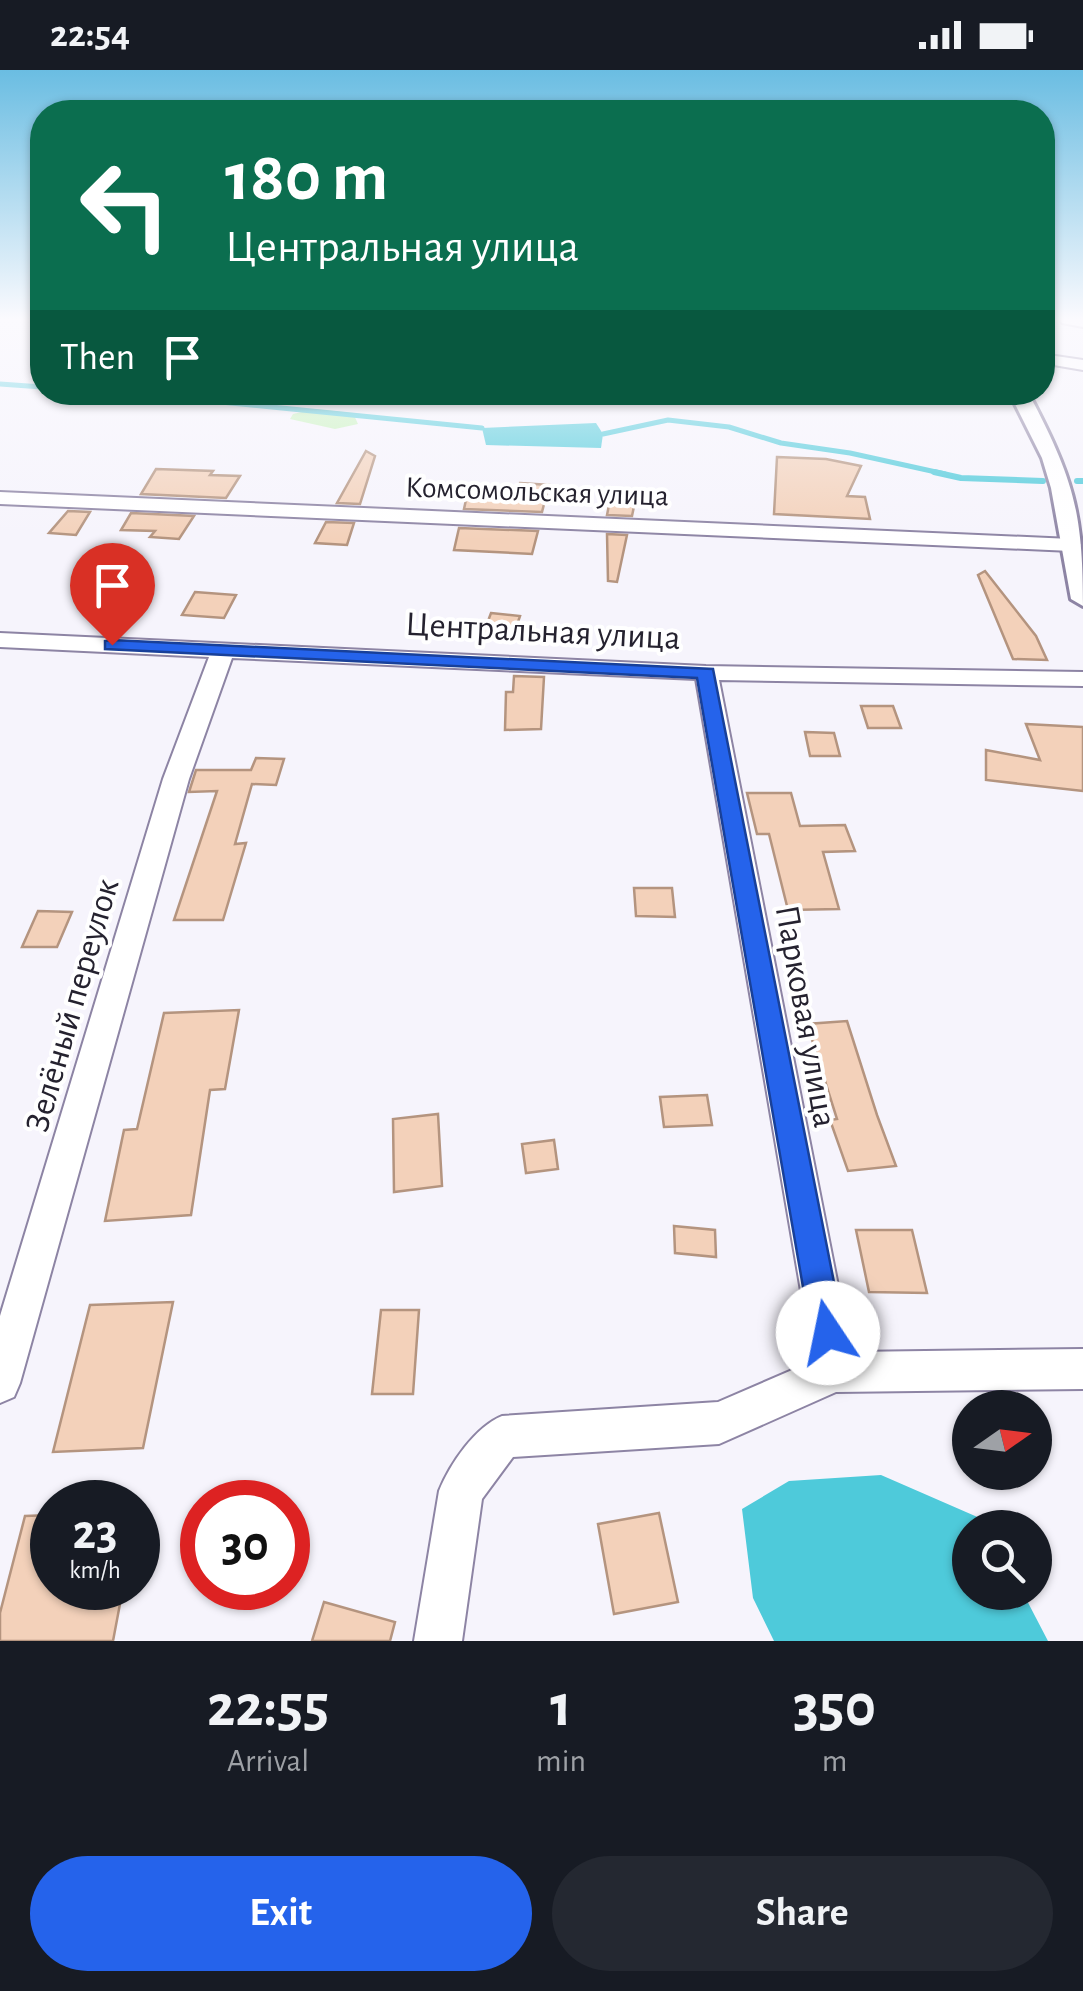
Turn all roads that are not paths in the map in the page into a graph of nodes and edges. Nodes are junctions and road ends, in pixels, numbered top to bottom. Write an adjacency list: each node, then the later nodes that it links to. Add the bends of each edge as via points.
1 (1024, 405): 3 (street, via 1055,468)
2 (0, 498): 3 (street, Комсомольская улица)
3 (1071, 545): 4 (street)
4 (1083, 599)
5 (0, 640): 6 (street, Центральная улица)
6 (223, 650): 7 (street, Центральная улица); 11 (street, Зелёный переулок, via 176,779)
7 (706, 673): 8 (street, Центральная улица); 10 (street, Парковая улица)
8 (1083, 680)
9 (1083, 1369): 10 (street)
10 (835, 1372): 12 (street, via 719,1423 502,1438 461,1492)
11 (0, 1383)
12 (438, 1641)

